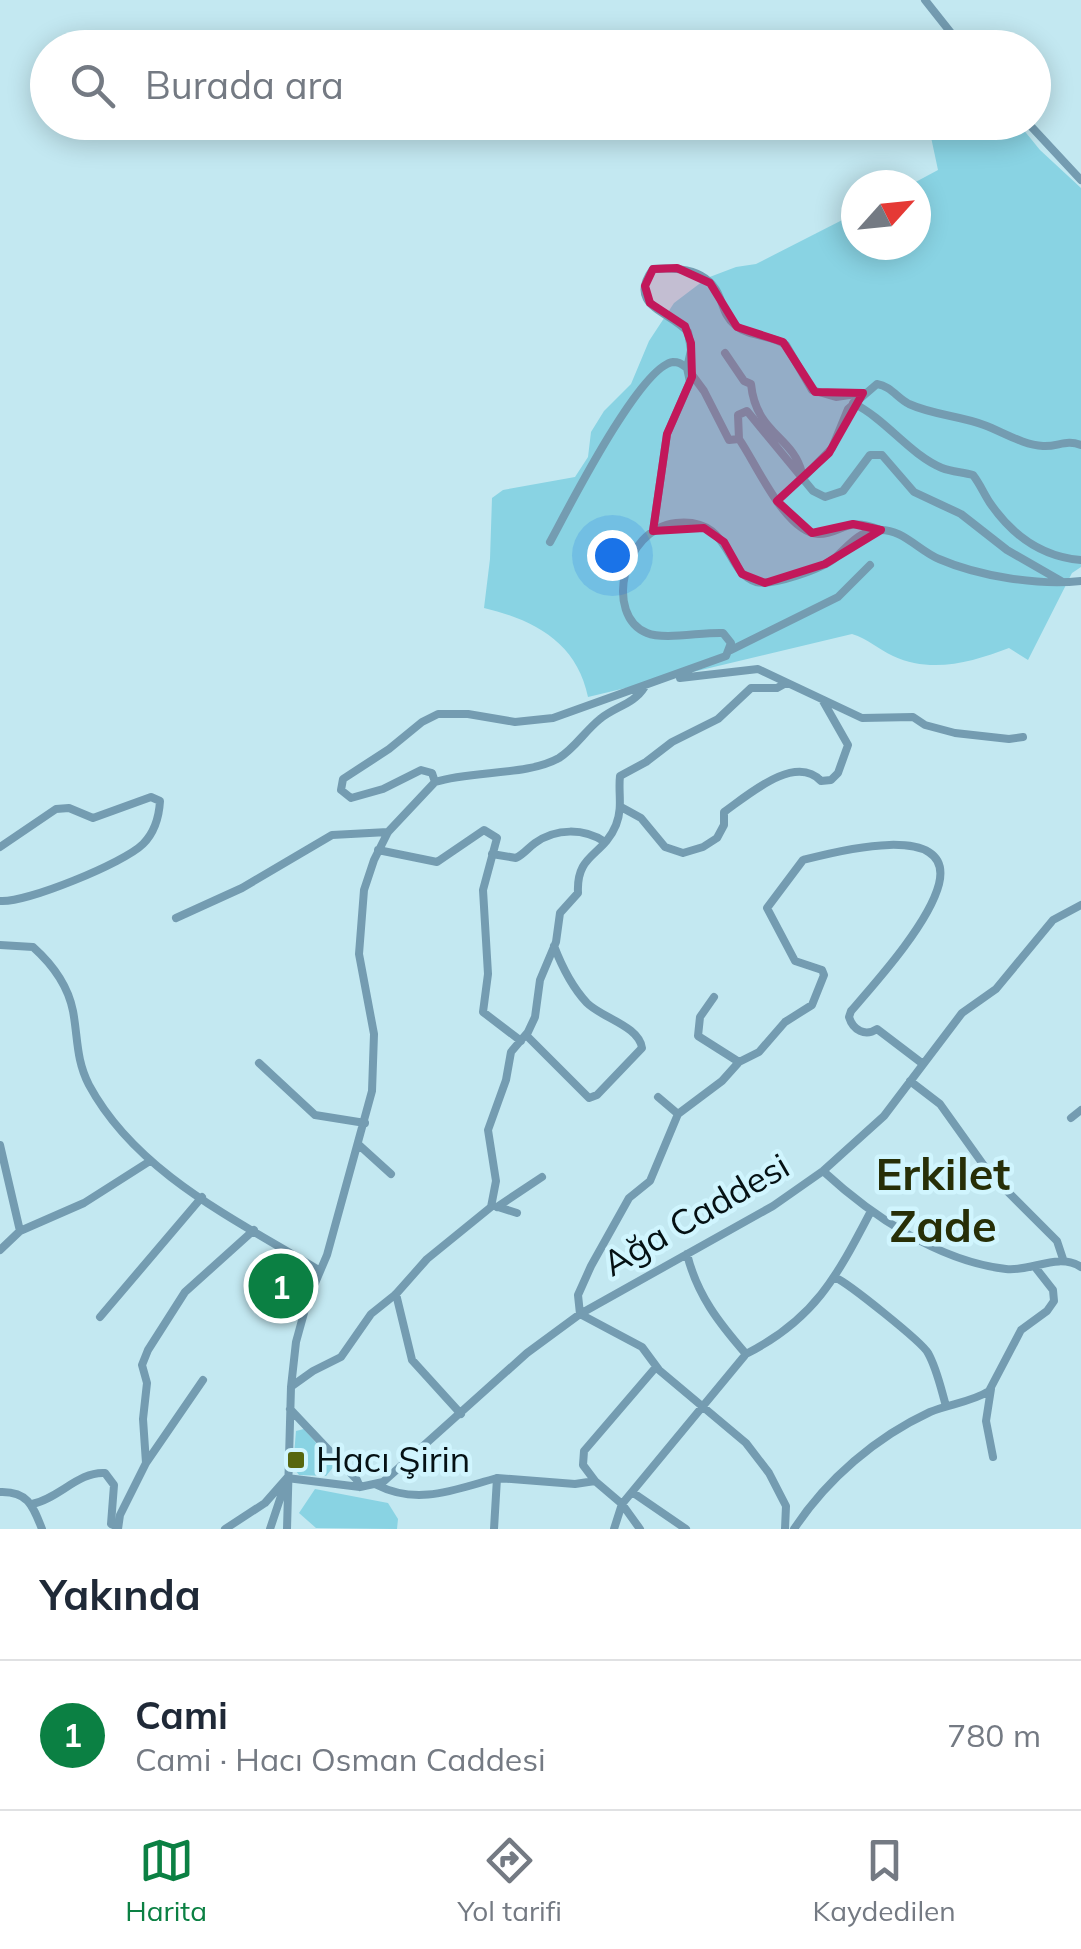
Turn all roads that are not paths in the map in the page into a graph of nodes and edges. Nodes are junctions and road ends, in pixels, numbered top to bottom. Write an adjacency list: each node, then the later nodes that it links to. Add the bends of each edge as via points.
1 (925, 0): 2 (street)
2 (949, 30)
3 (1043, 140): 4 (street)
4 (1081, 180)
5 (724, 352): 11 (street, via 752,384 764,424 799,459)
6 (686, 368): 7 (street, via 688,332 646,295 653,268 683,268 706,279 737,327 786,345 814,392 836,398); 9 (street, via 724,434); 13 (street, via 690,382 667,434); 14 (street, via 666,364 632,400)
7 (863, 393): 8 (street); 10 (street, via 884,384 907,404 1039,446)
8 (853, 403): 11 (street, via 832,448); 15 (street, via 942,468 976,478 1026,541)
9 (738, 439): 11 (street, via 738,416 746,411); 12 (street, via 805,530 825,534 853,524)
10 (1081, 445)
11 (804, 477): 18 (street, via 816,493 832,497 870,455 882,454 914,492 961,514)
12 (881, 530): 13 (street, via 861,536 825,564 765,583 742,574 724,542 704,528 676,523); 18 (street, via 938,559 1022,580)
13 (653, 531): 19 (street, via 624,570 633,621 653,634 723,633)
14 (550, 542)
15 (1081, 560)
16 (870, 565): 19 (street, via 838,597)
17 (1081, 581): 18 (street)
18 (1065, 583)
19 (730, 650): 20 (street)
20 (666, 680): 21 (street, via 753,669); 22 (street)
21 (786, 683): 23 (street); 26 (street, via 751,688 718,719 622,774)
22 (644, 688): 25 (street, via 551,762); 25 (street, via 530,722 438,714 340,787 348,797 363,796 424,770)
23 (822, 700): 24 (street, via 862,718 913,717 955,733); 26 (street, via 848,745 831,780 799,770 757,789 724,812 713,841 688,853 669,850 641,818)
24 (1023, 737)
25 (434, 785): 27 (street)
26 (620, 807): 28 (street)
27 (388, 832): 30 (street); 34 (street, via 332,835)
28 (605, 842): 31 (street, via 574,831 546,836 514,859); 36 (street, via 578,872 578,893 560,913)
29 (0, 847): 32 (street, via 56,809 98,817 151,797 160,802 154,830 130,854 25,899)
30 (378, 850): 31 (street, via 436,862 484,830 498,838); 47 (street, via 364,890 360,941 375,1048)
31 (492, 854): 38 (street, via 483,890 483,1012)
32 (0, 901)
33 (1081, 905): 41 (street, Ağa Caddesi, via 1053,920 996,990 962,1013)
34 (176, 918)
35 (0, 945): 50 (street, via 33,947 56,973 72,1007 84,1076 117,1129)
36 (554, 946): 38 (street); 38 (street, via 582,997 639,1036 642,1048 597,1096 587,1098)
37 (714, 997): 39 (street, via 700,1017 698,1036)
38 (524, 1038): 55 (street, via 512,1052 488,1130)
39 (739, 1062): 41 (street, via 812,1005 824,975 793,959 767,908 803,860 892,844 935,859 939,884 904,949 849,1017 860,1032 876,1029); 45 (street)
40 (259, 1063): 47 (street, via 315,1115)
41 (923, 1064): 42 (street, Ağa Caddesi)
42 (910, 1081): 51 (street, Ağa Caddesi, via 877,1124); 62 (street, via 940,1104 990,1174 1057,1241)
43 (658, 1096): 45 (street)
44 (1081, 1110): 46 (street)
45 (678, 1114): 68 (street, via 650,1181 629,1198 590,1266 578,1295)
46 (1071, 1118)
47 (365, 1123): 49 (street)
48 (0, 1145): 59 (street)
49 (359, 1145): 52 (street); 65 (street)
50 (150, 1161): 54 (street); 59 (street, via 84,1204)
51 (823, 1172): 56 (street); 61 (street, Ağa Caddesi)
52 (391, 1174)
53 (542, 1177): 55 (street)
54 (202, 1197): 58 (street); 69 (street)
55 (494, 1207): 57 (street); 67 (street, via 426,1259)
56 (871, 1211): 63 (street, via 959,1256 1007,1269); 66 (street)
57 (516, 1213)
58 (254, 1230): 65 (street); 80 (street, via 185,1292 148,1350 142,1365)
59 (20, 1231): 60 (street)
60 (0, 1250)
61 (686, 1254): 68 (street, Ağa Caddesi); 70 (street, via 710,1310)
62 (1062, 1260): 63 (street); 64 (street)
63 (1035, 1266): 74 (street, via 1054,1300 1021,1330)
64 (1081, 1267)
65 (320, 1272): 73 (street, via 299,1328)
66 (836, 1278): 70 (street, via 784,1330); 76 (street, via 923,1345)
67 (396, 1294): 73 (street, via 371,1314 344,1354); 78 (street, via 412,1360)
68 (580, 1314): 71 (street, via 642,1347); 78 (street, Ağa Caddesi)
69 (100, 1317)
70 (746, 1354): 75 (street)
71 (656, 1367): 75 (street); 83 (street, via 584,1452 584,1468)
72 (203, 1380): 80 (street)
73 (291, 1387): 77 (street)
74 (992, 1389): 76 (street); 79 (street, via 986,1420)
75 (703, 1405): 87 (street); 99 (street, via 746,1442 769,1473 786,1506)
76 (946, 1406): 100 (street, via 891,1434 852,1464)
77 (290, 1410): 81 (street); 85 (street)
78 (461, 1414): 84 (street, Ağa Caddesi)
79 (993, 1457)
80 (146, 1463): 90 (street)
81 (287, 1478): 85 (street); 92 (street, via 266,1503); 93 (street); 94 (street)
82 (497, 1478): 83 (street); 84 (street, via 420,1497); 95 (street)
83 (595, 1481): 89 (street)
84 (378, 1485): 85 (street)
85 (360, 1487)
86 (0, 1492): 88 (street, via 18,1493)
87 (632, 1492): 89 (street); 98 (street)
88 (32, 1504): 90 (street, via 103,1473 114,1485 110,1516); 91 (street)
89 (622, 1504): 96 (street); 97 (street)
90 (118, 1528)
91 (42, 1529)
92 (225, 1529)
93 (270, 1529)
94 (287, 1529)
95 (494, 1529)
96 (614, 1529)
97 (640, 1529)
98 (686, 1529)
99 (785, 1529)
100 (794, 1529)

